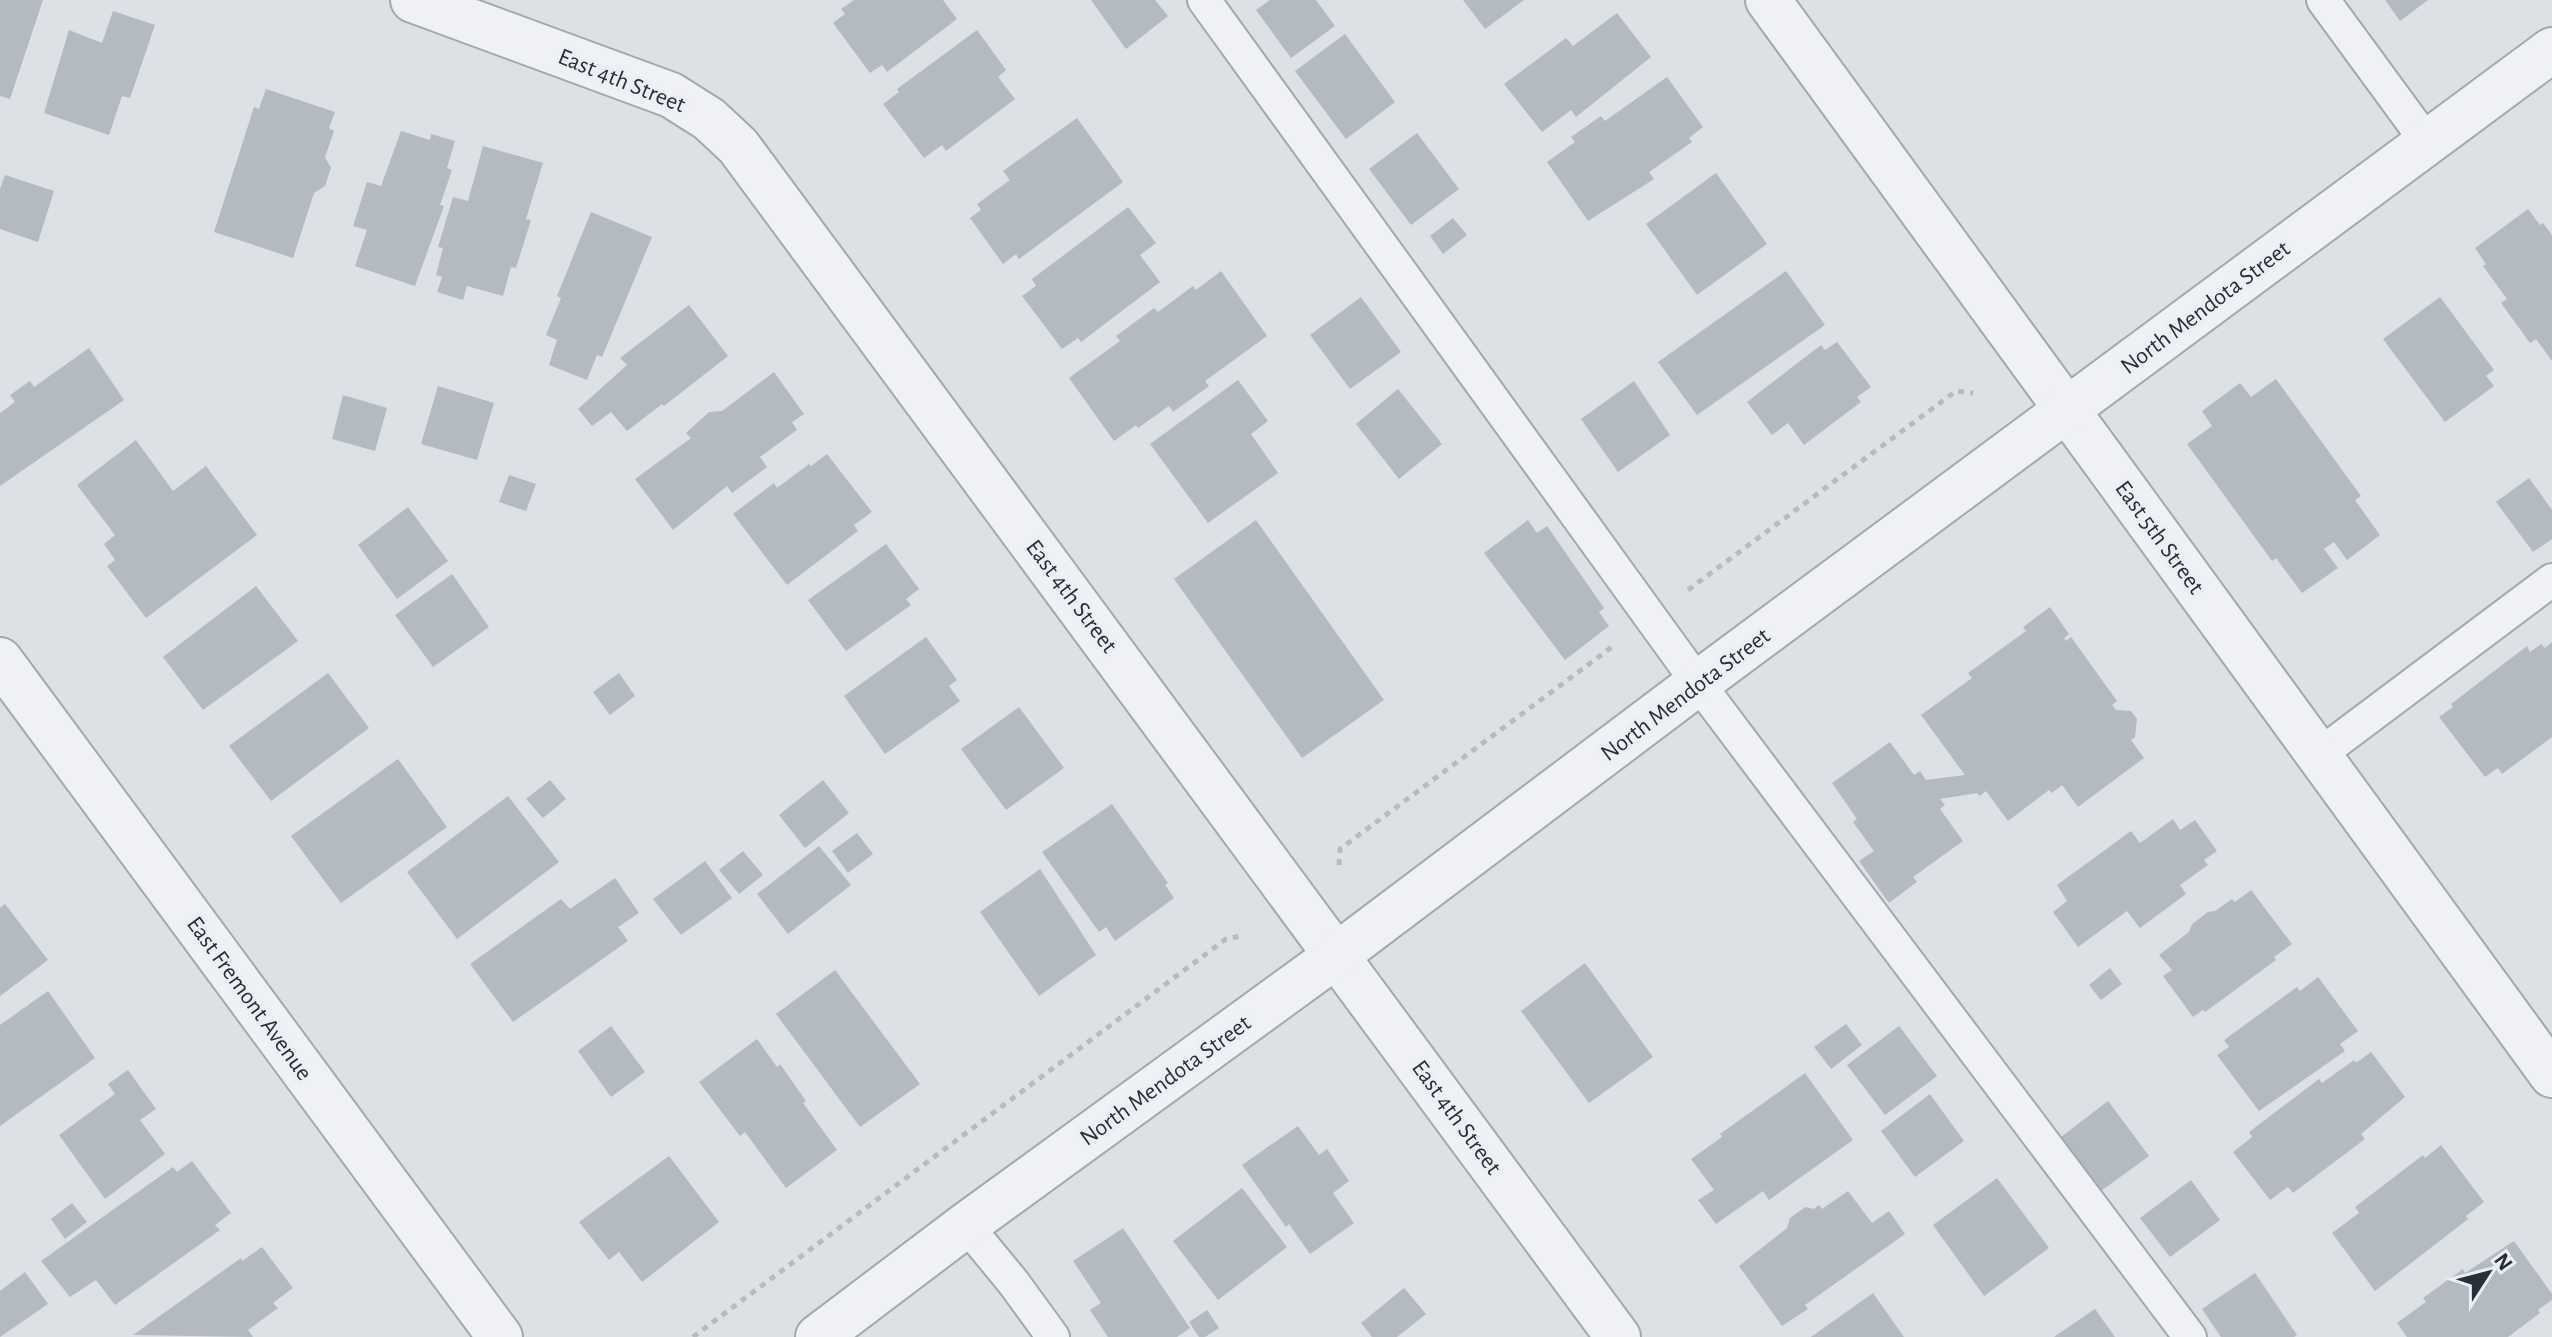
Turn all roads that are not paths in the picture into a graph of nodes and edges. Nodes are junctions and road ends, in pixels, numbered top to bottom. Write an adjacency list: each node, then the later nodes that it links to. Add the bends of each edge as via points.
1 (413, 0): 12 (street, East 4th Street, via 671,95 738,146)
2 (1204, 0): 10 (lane)
3 (1768, 0): 7 (street, East 5th Street)
4 (2323, 0): 6 (lane)
5 (2552, 50): 6 (street, North Mendota Street)
6 (2427, 142): 7 (street, North Mendota Street)
7 (2068, 410): 10 (street, North Mendota Street); 11 (street, East 5th Street)
8 (2552, 580): 11 (lane)
9 (0, 660): 15 (street, East Fremont Avenue)
10 (1698, 683): 12 (street, North Mendota Street); 19 (lane)
11 (2320, 754): 13 (street, East 5th Street)
12 (1337, 955): 14 (street, North Mendota Street); 18 (street, East 4th Street)
13 (2552, 1075)
14 (966, 1225): 16 (street, North Mendota Street); 17 (lane)
15 (500, 1337)
16 (818, 1337)
17 (1053, 1337)
18 (1618, 1337)
19 (2190, 1337)

